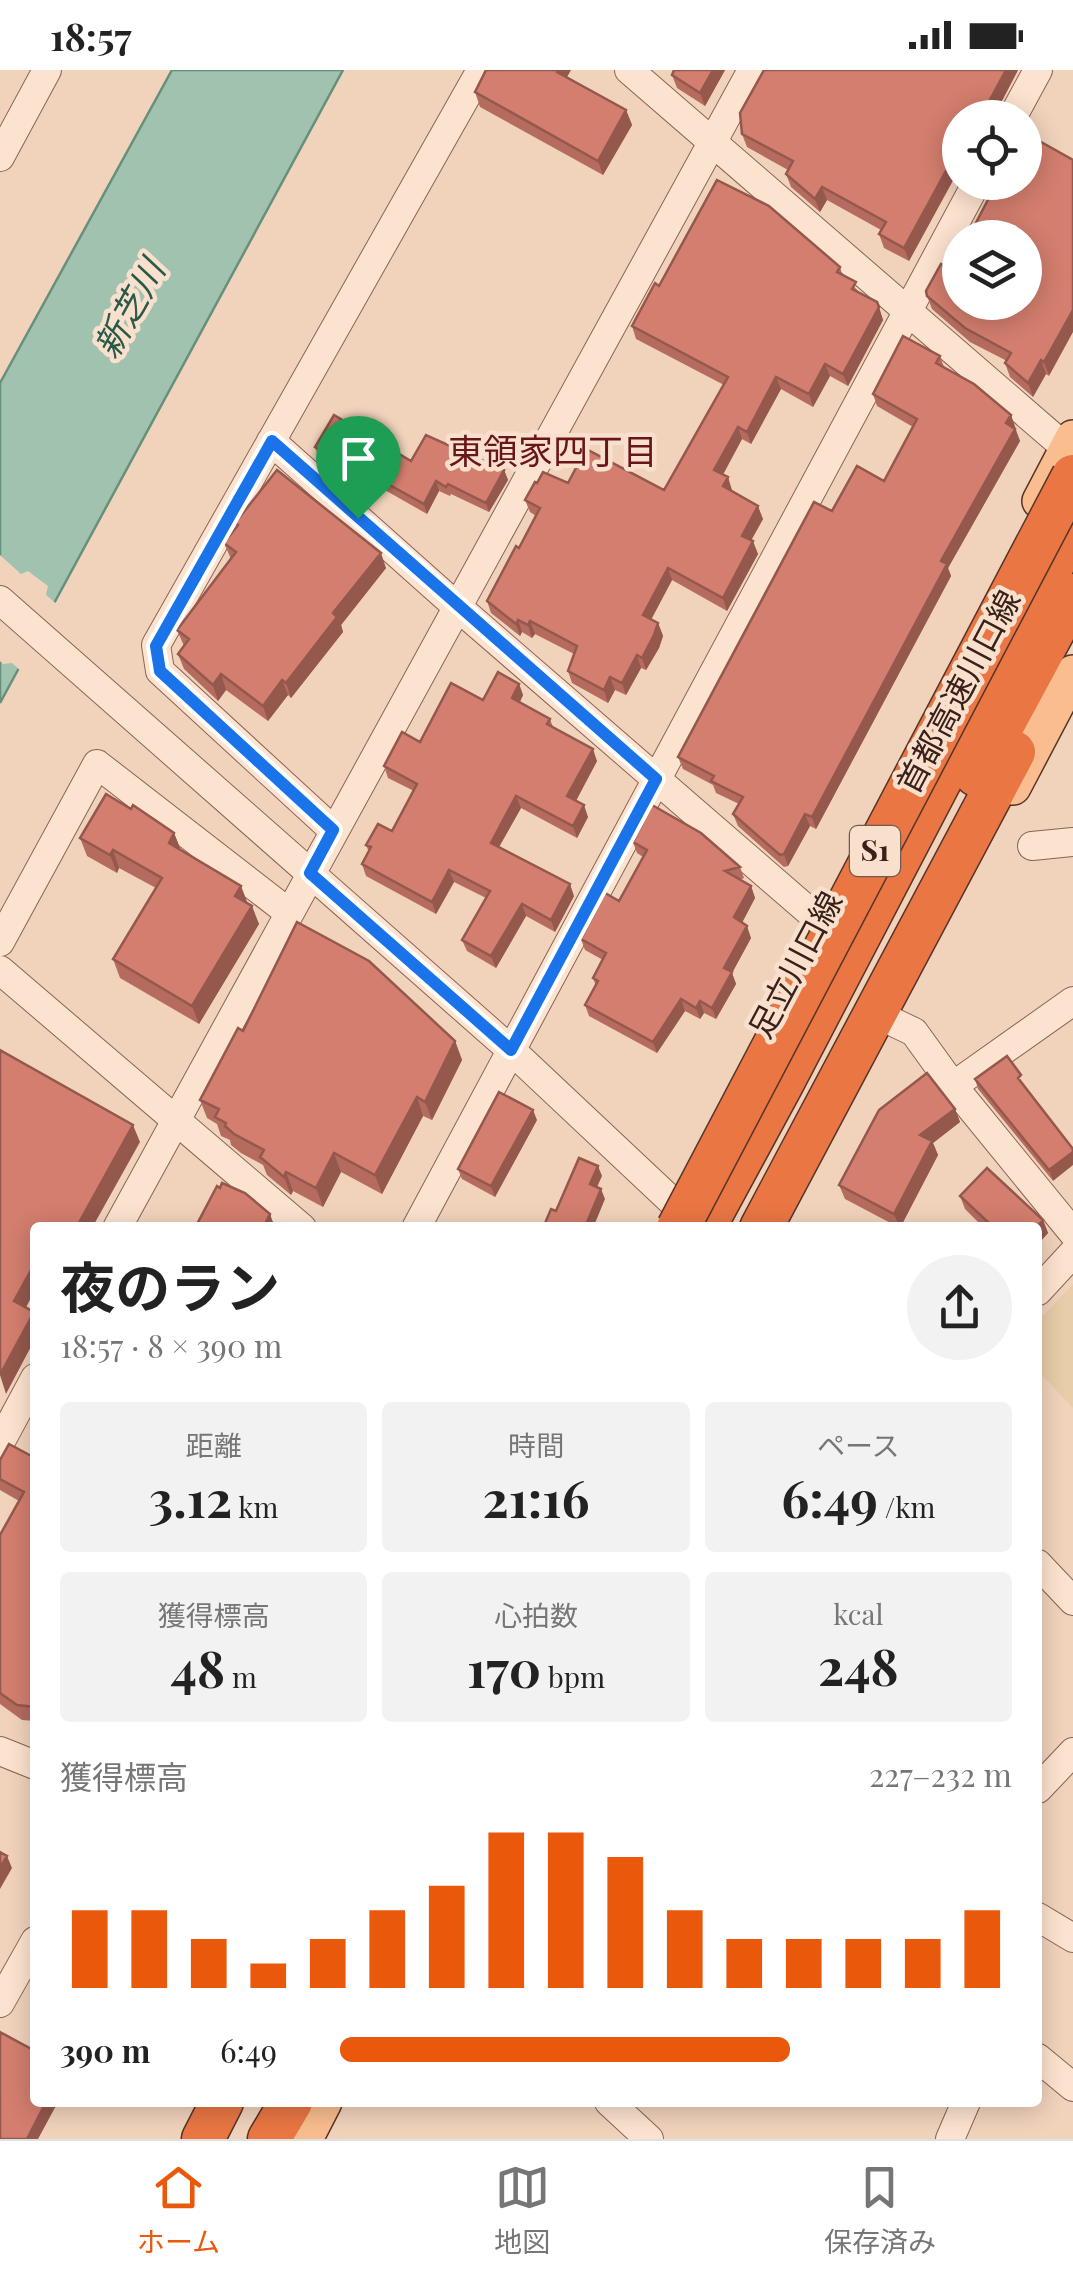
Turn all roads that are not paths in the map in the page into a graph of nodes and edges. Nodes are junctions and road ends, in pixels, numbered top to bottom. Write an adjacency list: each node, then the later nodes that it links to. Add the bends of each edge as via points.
1 (47, 70): 8 (street)
2 (481, 70): 11 (street)
3 (629, 70): 7 (street)
4 (752, 70): 7 (street)
5 (1038, 70): 6 (street)
6 (1022, 100)
7 (712, 141): 10 (street); 16 (street)
8 (0, 157)
9 (967, 200): 10 (street)
10 (907, 312): 12 (street); 19 (street)
11 (272, 441): 16 (street); 20 (street, via 156,646 160,671)
12 (1071, 454): 25 (main road, 足立川口線); 36 (highway, 首都高速川口線 / S1, bridge)
13 (1073, 526): 36 (highway, S1, via 791,1066)
14 (1073, 595): 37 (highway)
15 (0, 600): 23 (street)
16 (458, 607): 19 (street); 20 (street)
17 (1073, 642): 38 (highway, S1)
18 (1068, 693): 29 (main road)
19 (656, 779): 25 (street); 30 (street)
20 (333, 830): 23 (street)
21 (1073, 842): 22 (street)
22 (1032, 846)
23 (310, 873): 24 (street); 30 (street)
24 (288, 912): 26 (street, via 97,764); 32 (street)
25 (820, 920): 36 (main road, 足立川口線)
26 (0, 942)
27 (0, 970): 32 (street)
28 (1073, 1001): 31 (street)
29 (891, 1020): 31 (street, via 914,1032); 39 (main road)
30 (511, 1050): 35 (street); 36 (street)
31 (953, 1086): 40 (street)
32 (176, 1120): 33 (street); 34 (street)
33 (120, 1222)
34 (295, 1222)
35 (419, 1222)
36 (682, 1222)
37 (735, 1222)
38 (764, 1222)
39 (785, 1222)
40 (1073, 1233)
41 (1073, 1253): 42 (street)
42 (1042, 1287)
43 (30, 1387): 44 (street)
44 (0, 1443)
45 (1042, 1568): 46 (street)
46 (1073, 1600)
47 (0, 1751): 49 (street)
48 (1073, 1752): 50 (street)
49 (30, 1763)
50 (1042, 1786)
51 (1042, 1919): 52 (street)
52 (1073, 1938)
53 (30, 1950): 54 (street)
54 (0, 2002)
55 (1042, 2061): 56 (street)
56 (1073, 2086)
57 (198, 2107): 65 (main road)
58 (219, 2107): 66 (highway)
59 (263, 2107): 67 (highway)
60 (287, 2107): 68 (highway)
61 (298, 2107): 69 (highway)
62 (322, 2107): 70 (main road)
63 (614, 2107): 71 (street)
64 (964, 2107): 72 (street)
65 (181, 2139)
66 (203, 2139)
67 (246, 2139)
68 (269, 2139)
69 (285, 2139)
70 (306, 2139)
71 (649, 2139)
72 (950, 2139)

